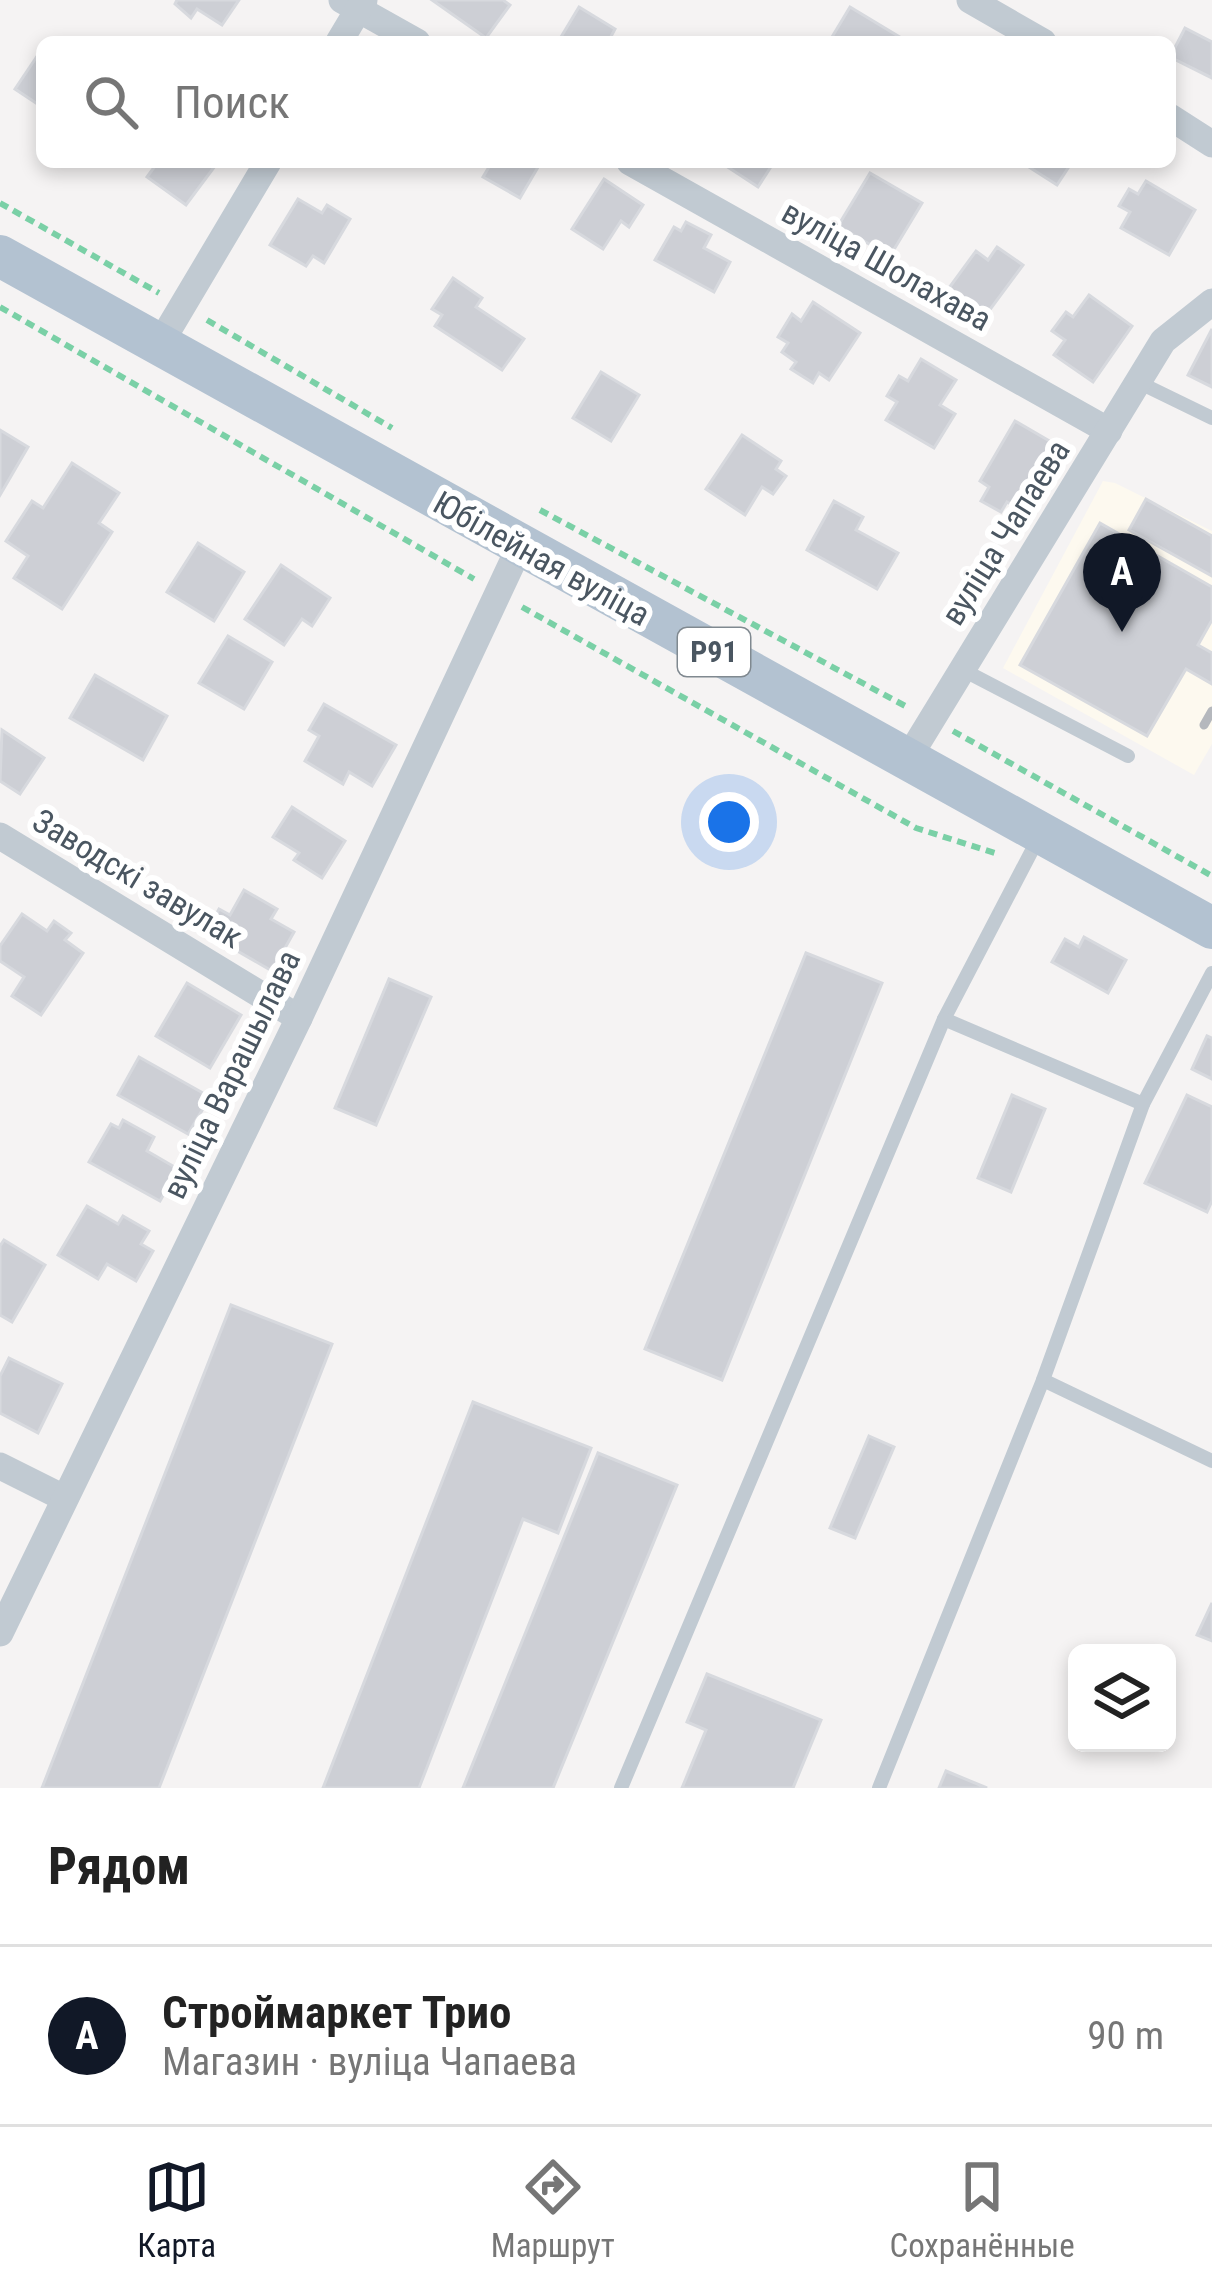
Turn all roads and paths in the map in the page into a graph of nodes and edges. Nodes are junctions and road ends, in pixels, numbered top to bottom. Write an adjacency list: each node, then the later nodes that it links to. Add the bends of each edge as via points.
1 (970, 0): 5 (street)
2 (355, 3): 3 (street); 4 (street)
3 (341, 36)
4 (407, 36)
5 (1033, 36)
6 (1176, 121): 7 (street)
7 (1212, 144)
8 (264, 168): 13 (street)
9 (641, 168): 19 (street, вуліца Шолахава)
10 (0, 203): 13 (path)
11 (0, 256): 15 (main road, Юбілейная вуліца / Р91)
12 (1212, 302): 16 (street, вуліца Чапаева, via 1163,340)
13 (182, 306): 15 (street); 18 (path)
14 (0, 308): 21 (path)
15 (158, 347): 20 (main road, Юбілейная вуліца / Р91)
16 (1138, 382): 17 (lane); 19 (street, вуліца Чапаева)
17 (1212, 418)
18 (395, 430)
19 (1109, 431): 22 (street, вуліца Чапаева)
20 (528, 526): 21 (street, вуліца Варашылава); 23 (path); 25 (main road, Юбілейная вуліца / Р91)
21 (498, 593): 27 (path, via 916,828 972,844); 31 (street, вуліца Варашылава)
22 (963, 670): 23 (street, вуліца Чапаева); 24 (lane)
23 (932, 720): 25 (street, вуліца Чапаева); 28 (path)
24 (1128, 756)
25 (907, 760): 27 (main road, Юбілейная вуліца / Р91)
26 (0, 836): 31 (street, Заводскі завулак)
27 (1033, 848): 29 (main road, Юбілейная вуліца / Р91); 32 (lane)
28 (1212, 875)
29 (1212, 928)
30 (1212, 973): 33 (lane)
31 (299, 1018): 37 (street, вуліца Варашылава)
32 (944, 1019): 33 (lane); 39 (lane)
33 (1143, 1104): 34 (lane)
34 (1042, 1380): 35 (lane); 40 (lane)
35 (1212, 1461)
36 (0, 1466): 37 (street)
37 (64, 1498): 38 (street, вуліца Варашылава)
38 (0, 1633)
39 (622, 1788)
40 (879, 1788)

